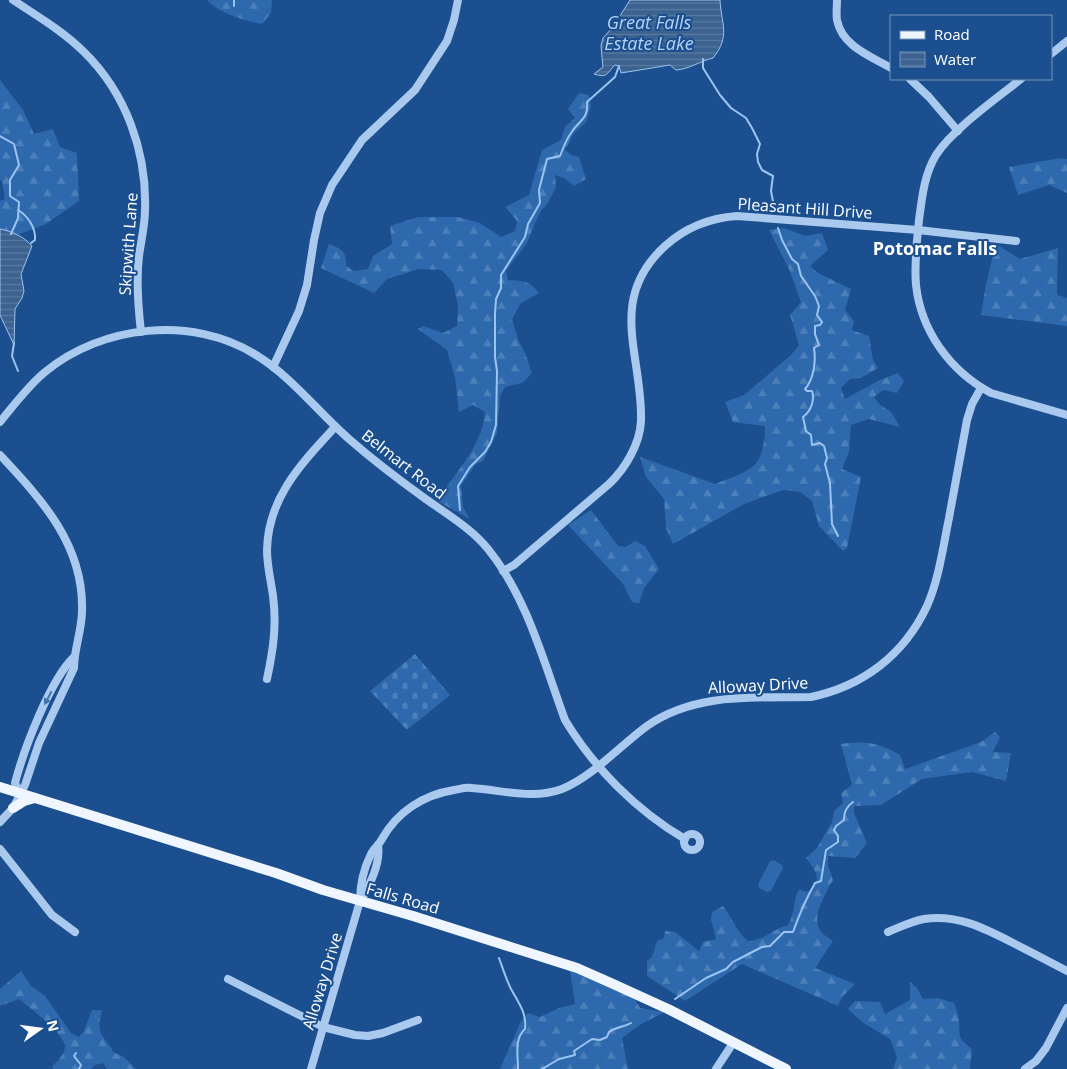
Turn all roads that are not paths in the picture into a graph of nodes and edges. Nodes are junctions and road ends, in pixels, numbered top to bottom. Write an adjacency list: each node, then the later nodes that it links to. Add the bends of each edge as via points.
1 (13, 0): 12 (street, Skipwith Lane, via 83,50 109,82 130,120 146,186 137,279)
2 (458, 0): 13 (street, via 447,41 415,90 362,140 332,185 320,213 299,311)
3 (837, 0): 6 (street, via 837,20 844,36 853,47)
4 (1067, 41): 5 (street)
5 (1052, 53)
6 (890, 67)
7 (911, 80): 9 (street)
8 (1020, 80): 9 (street)
9 (958, 131): 10 (street, via 942,146 929,169)
10 (918, 230): 11 (street, Pleasant Hill Drive); 14 (street, via 916,284 926,324 953,364); 19 (street, Pleasant Hill Drive, via 737,216 704,222 674,237 650,262 638,283 632,303 630,327 641,422 632,454 619,475)
11 (1016, 242)
12 (141, 332): 13 (street, Belmart Road, via 176,330 208,335 241,346); 16 (street, Belmart Road, via 98,342 59,362 30,386)
13 (273, 367): 17 (street, Belmart Road)
14 (981, 388): 15 (street, via 1014,401); 21 (street, Alloway Drive, via 967,420 935,583 915,627 895,652 867,676 846,687 812,697 715,700 676,710 648,726)
15 (1067, 415)
16 (0, 422)
17 (335, 427): 19 (street, Belmart Road, via 386,470 468,529); 20 (street, via 292,476 276,507 268,550 275,635)
18 (0, 455): 23 (street, via 58,523 73,556 82,596 74,657 66,665 45,703 30,740 15,783)
19 (503, 571): 21 (street, Belmart Road, via 523,605 566,720)
20 (267, 679)
21 (598, 765): 27 (street, Belmart Road, via 652,817); 29 (street, Alloway Drive, via 573,784 540,795 470,788 429,796 393,823 372,852 360,884)
22 (0, 787): 23 (main road, Falls Road)
23 (20, 793): 24 (main road, Falls Road); 25 (street)
24 (35, 798): 25 (main road); 29 (main road, Falls Road)
25 (13, 808): 26 (street)
26 (0, 822)
27 (685, 839)
28 (0, 848): 30 (street, via 52,915)
29 (360, 901): 36 (street, Alloway Drive); 37 (main road, Falls Road, via 577,968)
30 (75, 932)
31 (888, 932): 32 (street, via 926,919 963,920)
32 (1067, 971)
33 (228, 979): 36 (street)
34 (1067, 1008): 38 (street)
35 (418, 1020): 36 (street, via 368,1036)
36 (323, 1026): 39 (street, Alloway Drive)
37 (733, 1043): 40 (street); 41 (main road, Falls Road)
38 (1035, 1065): 42 (street)
39 (310, 1069)
40 (716, 1069)
41 (786, 1069)
42 (1025, 1069)

